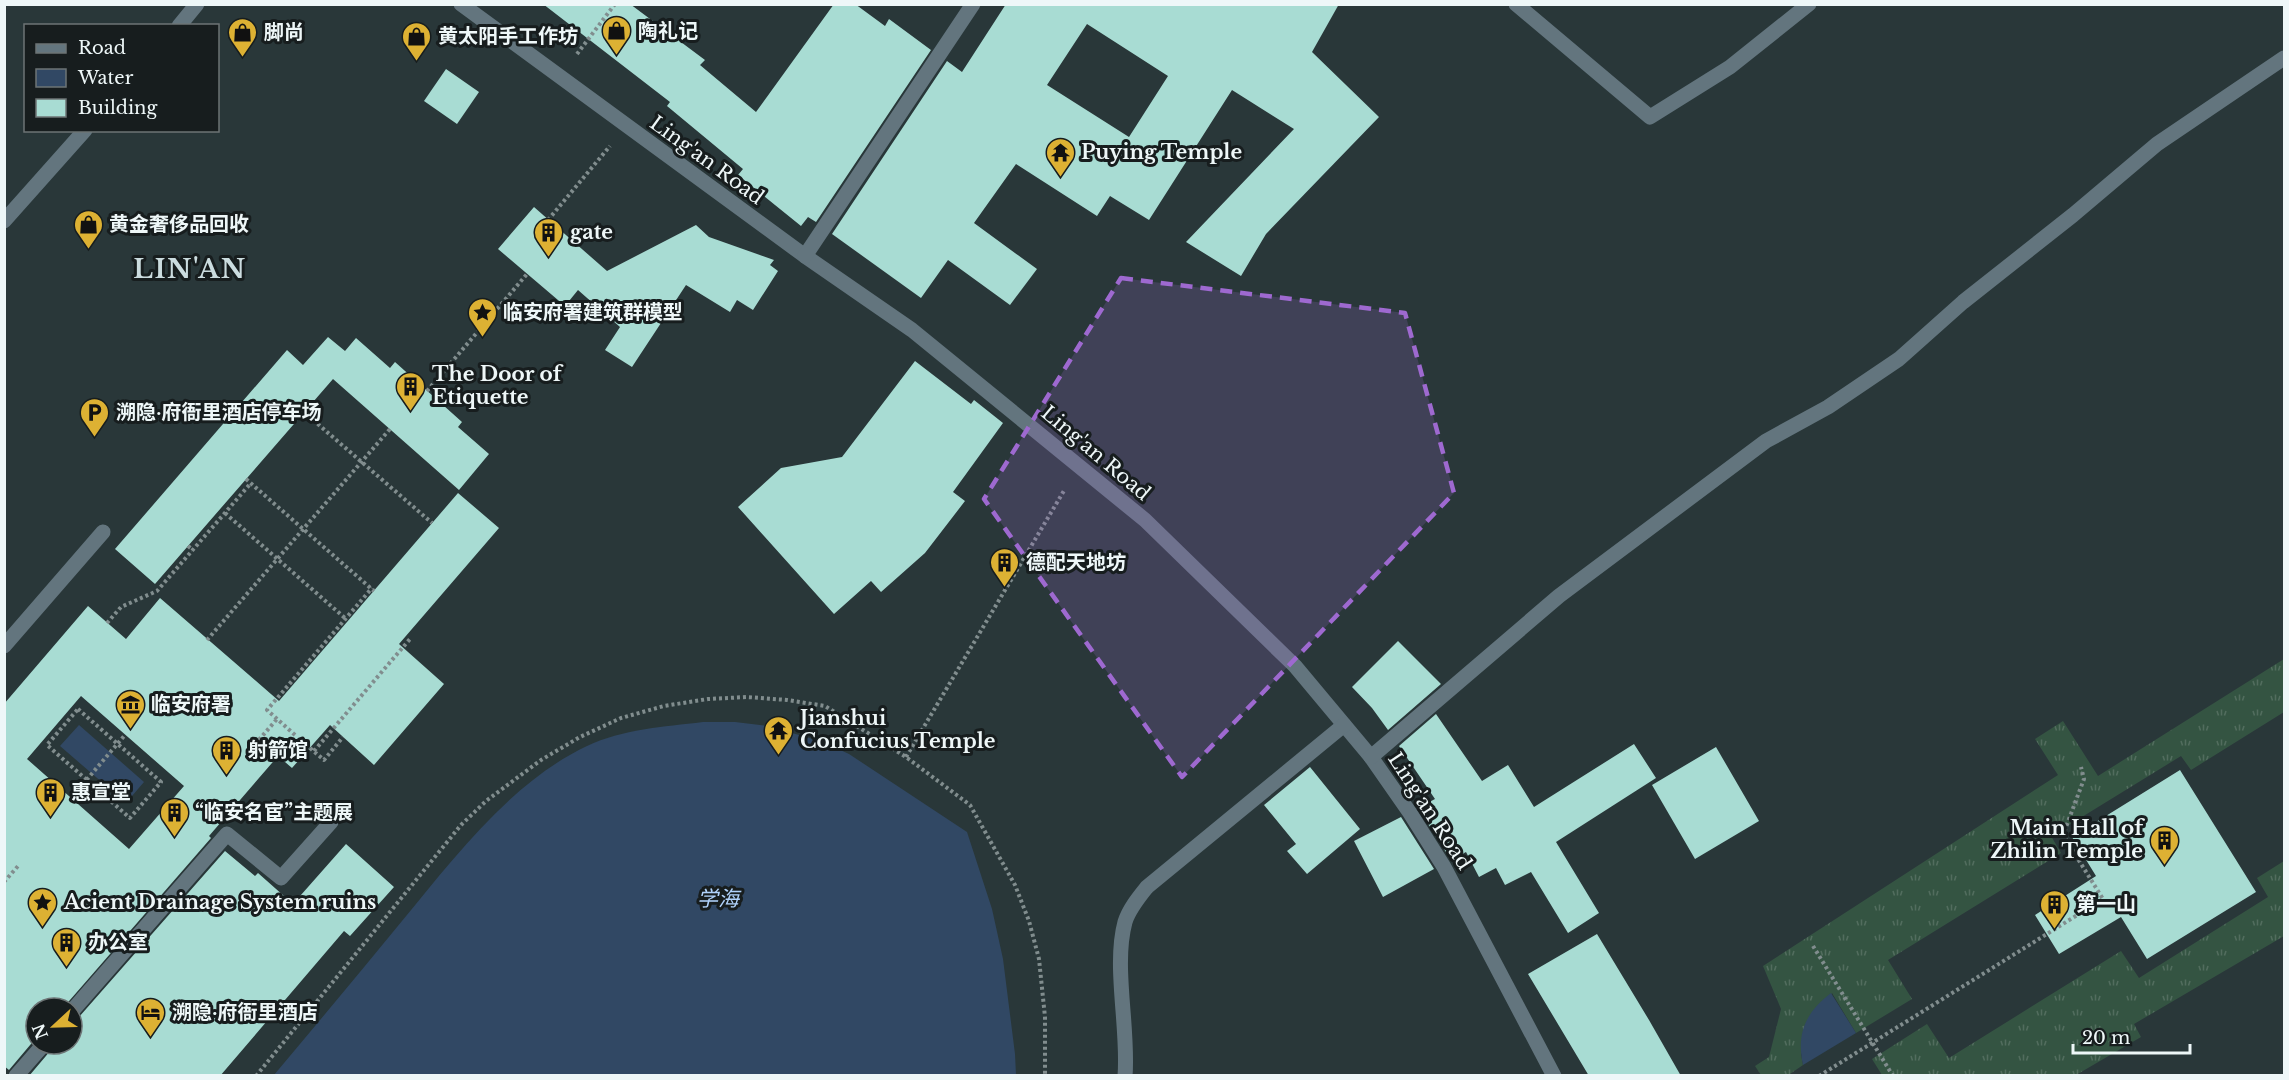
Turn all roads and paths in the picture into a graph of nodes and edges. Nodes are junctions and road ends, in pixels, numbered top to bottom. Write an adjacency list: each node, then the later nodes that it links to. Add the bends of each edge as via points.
1 (197, 4): 7 (street)
2 (461, 4): 9 (street, Ling'an Road)
3 (615, 4): 9 (path)
4 (973, 4): 14 (street)
5 (1516, 4): 6 (street, via 1650,117 1730,67)
6 (1809, 4)
7 (180, 24)
8 (2284, 58): 43 (street, via 2157,144 1899,359 1828,407 1766,441 1559,596)
9 (560, 78): 10 (street, Ling'an Road)
10 (626, 127): 12 (path); 14 (street, Ling'an Road)
11 (83, 132): 13 (street)
12 (548, 220)
13 (4, 221)
14 (805, 256): 20 (street, Ling'an Road, via 912,330)
15 (527, 273): 16 (path)
16 (428, 391)
17 (304, 412): 19 (path)
18 (390, 429): 19 (path)
19 (362, 462): 24 (path); 25 (path)
20 (1078, 467): 36 (street, Ling'an Road, via 1145,520 1295,666); 42 (path)
21 (246, 479): 22 (path)
22 (251, 483): 23 (path); 25 (path)
23 (225, 513): 28 (path); 29 (path)
24 (432, 524)
25 (304, 529): 29 (path); 30 (path, via 373,590)
26 (103, 532): 34 (street)
27 (188, 546): 28 (path)
28 (193, 550): 31 (path, via 157,591 121,607)
29 (278, 559): 30 (path); 33 (path)
30 (346, 619): 35 (path, via 267,710)
31 (107, 623)
32 (410, 639): 39 (path, via 312,749 324,759)
33 (207, 640)
34 (4, 646)
35 (277, 719): 38 (path); 41 (path)
36 (1344, 725): 43 (street, Ling'an Road); 57 (street, via 1147,887 1135,903 1125,921 1121,949)
37 (125, 735): 40 (path)
38 (295, 735)
39 (343, 737)
40 (118, 744): 45 (path); 45 (path, via 78,709 70,718 47,745); 45 (path, via 161,782 138,809 130,818)
41 (251, 749)
42 (906, 757): 55 (path, via 825,706 787,699 708,699 664,706 621,718 580,737 541,760 461,825); 56 (path, via 970,805 1015,885 1039,959 1045,1017)
43 (1371, 757): 58 (street, Ling'an Road, via 1444,867)
44 (2081, 767): 52 (path, via 2084,779 2063,835 2103,899)
45 (87, 780): 46 (path)
46 (71, 798)
47 (331, 822): 51 (street, via 281,879 227,834)
48 (18, 866): 49 (path)
49 (4, 882)
50 (1813, 946): 52 (path)
51 (84, 997)
52 (1872, 1042): 59 (path); 60 (path)
53 (34, 1056): 54 (street)
54 (16, 1076)
55 (256, 1076)
56 (1045, 1076)
57 (1125, 1076)
58 (1554, 1076)
59 (1819, 1076)
60 (1893, 1076)

